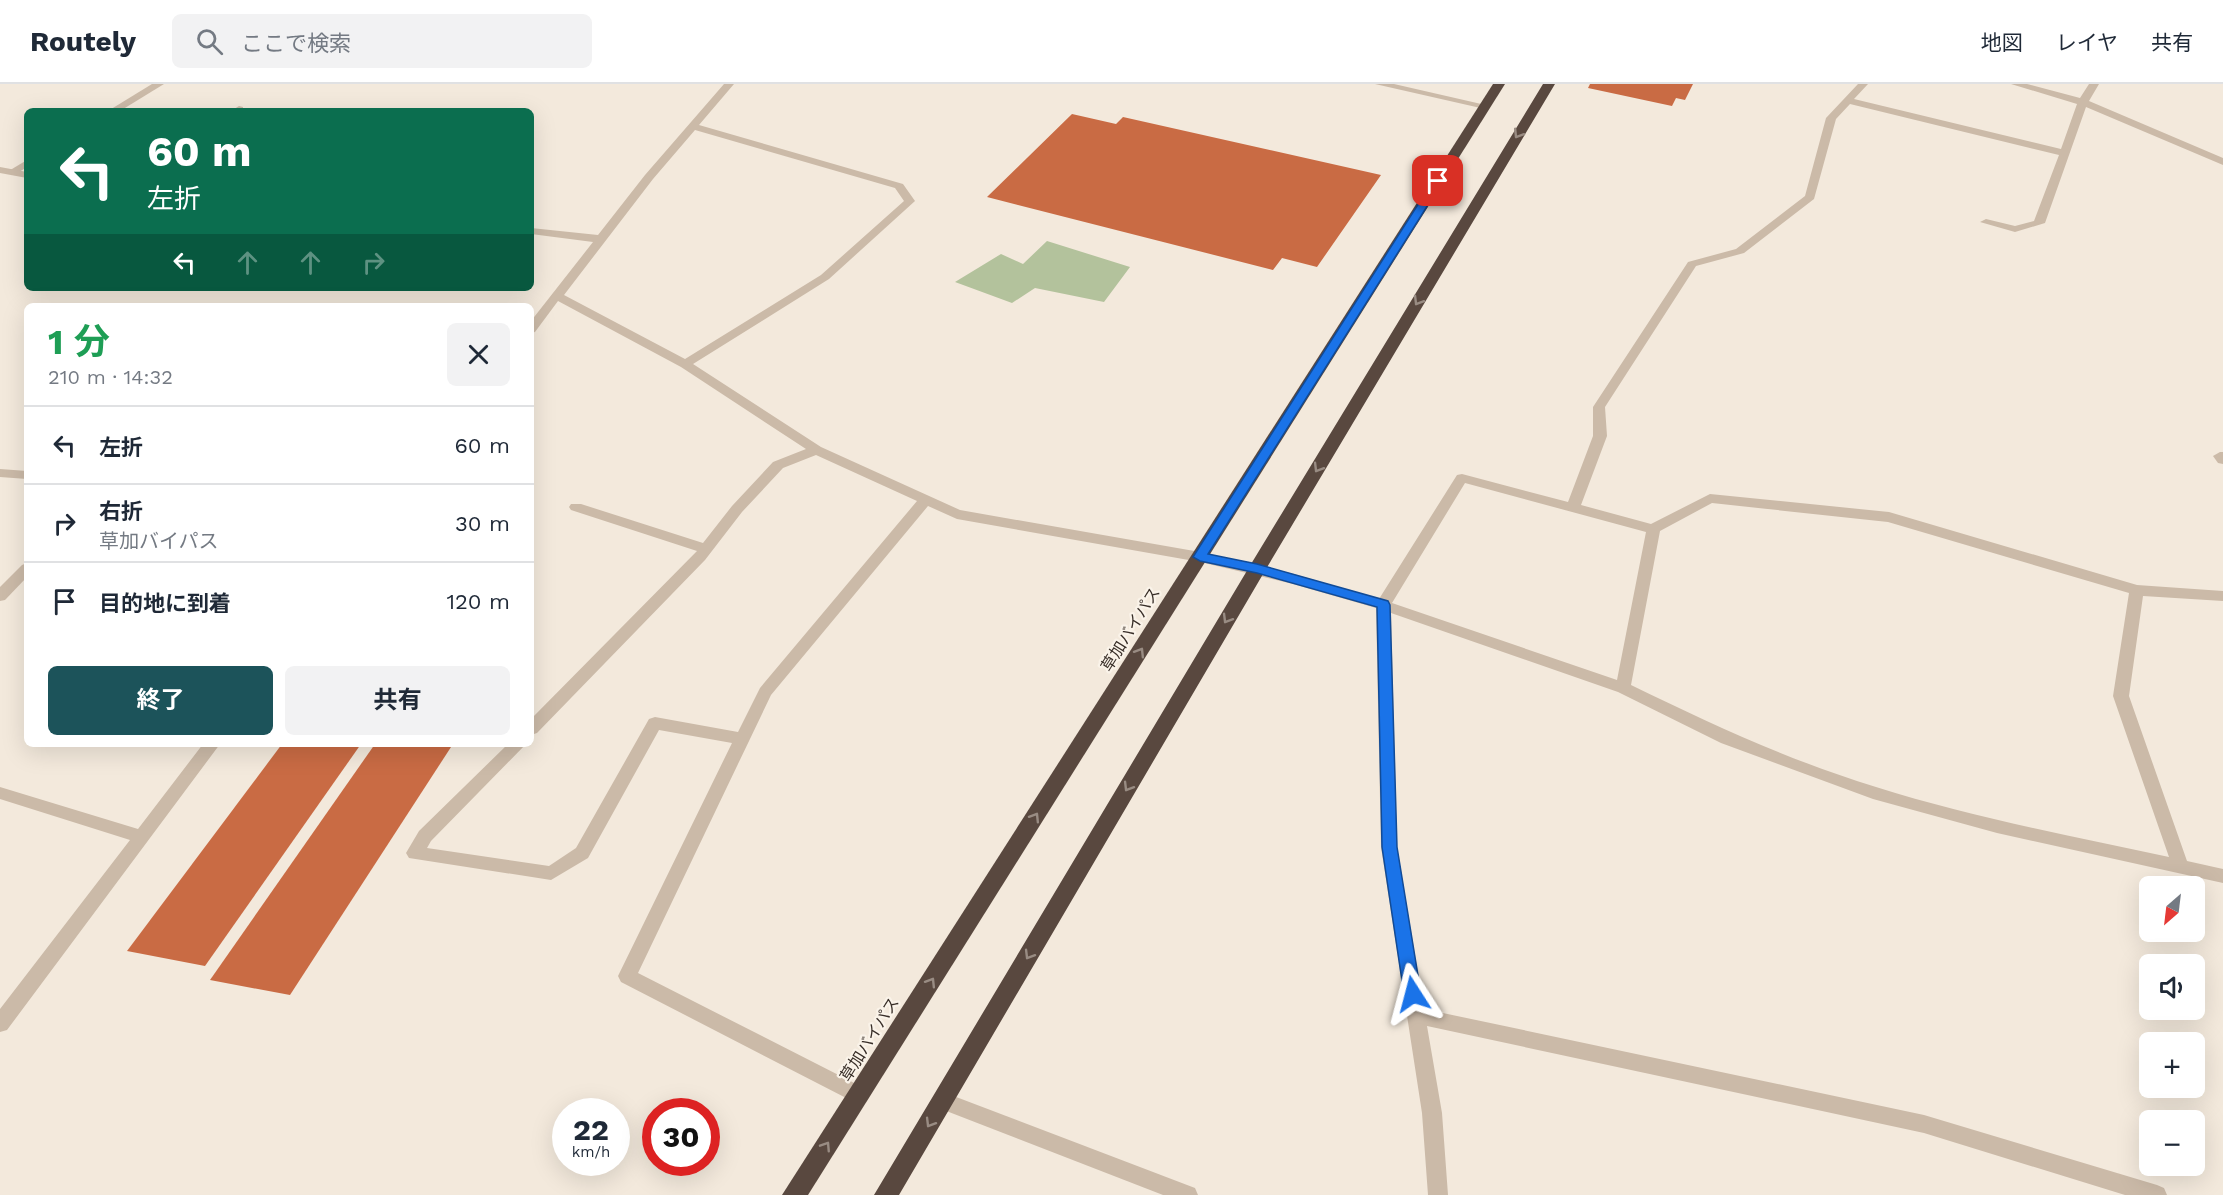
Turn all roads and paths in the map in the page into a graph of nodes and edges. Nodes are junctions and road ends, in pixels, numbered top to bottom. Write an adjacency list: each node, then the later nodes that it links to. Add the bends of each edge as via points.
1 (159, 84): 12 (street)
2 (729, 84): 13 (street)
3 (1380, 84): 11 (street)
4 (1499, 84): 11 (highway, 草加バイパス)
5 (1549, 84): 37 (highway, one-way to 37)
6 (1863, 84): 9 (street)
7 (2016, 84): 10 (street)
8 (2094, 84): 10 (street)
9 (1847, 100): 14 (street); 33 (street, via 1832,118 1810,197 1740,251 1692,264 1599,407 1600,436)
10 (2083, 102): 14 (street); 15 (street)
11 (1485, 106): 36 (highway, 草加バイパス)
12 (119, 108)
13 (692, 126): 22 (street); 25 (street, via 899,186 910,201 825,277)
14 (2064, 153): 20 (street, via 2039,223 2015,229)
15 (2223, 162)
16 (24, 165): 18 (street)
17 (0, 170): 18 (street)
18 (12, 172): 19 (street)
19 (24, 174)
20 (1986, 222)
21 (534, 231): 22 (street)
22 (600, 239): 23 (street)
23 (557, 296): 24 (street); 25 (street)
24 (534, 324)
25 (685, 364): 26 (street)
26 (816, 450): 31 (street); 35 (street, via 778,465)
27 (2223, 456): 28 (street)
28 (2223, 460)
29 (0, 473): 30 (street)
30 (24, 474)
31 (925, 501): 36 (street, via 957,514); 45 (street, via 765,692)
32 (576, 507): 35 (street)
33 (1573, 508): 34 (street); 42 (street, via 1462,478)
34 (1653, 529): 39 (street, via 1710,498 1889,516); 43 (street)
35 (706, 549): 44 (street)
36 (1200, 557): 37 (street); 54 (highway, 草加バイパス, one-way to 36)
37 (1257, 569): 42 (street); 55 (highway, one-way to 55)
38 (24, 571): 40 (street)
39 (2137, 590): 41 (street); 50 (street, via 2121,696)
40 (0, 596)
41 (2223, 596)
42 (1383, 605): 43 (street); 52 (street, via 1389,847)
43 (1623, 688): 50 (street, via 1727,739 1873,793 1997,826)
44 (534, 726)
45 (742, 739): 47 (street, via 655,723 582,853 551,873 415,853 425,836); 54 (street, via 627,976)
46 (211, 747): 49 (street)
47 (515, 747)
48 (0, 792): 49 (street)
49 (143, 837): 53 (street)
50 (2181, 867): 51 (street)
51 (2223, 876)
52 (1416, 1015): 59 (street, via 1432,1113); 60 (street, via 1924,1124)
53 (0, 1024)
54 (859, 1095): 56 (highway, 草加バイパス, one-way to 54)
55 (943, 1101): 57 (highway, one-way to 57); 58 (street)
56 (794, 1195)
57 (886, 1195)
58 (1188, 1195)
59 (1438, 1195)
60 (2157, 1195)

